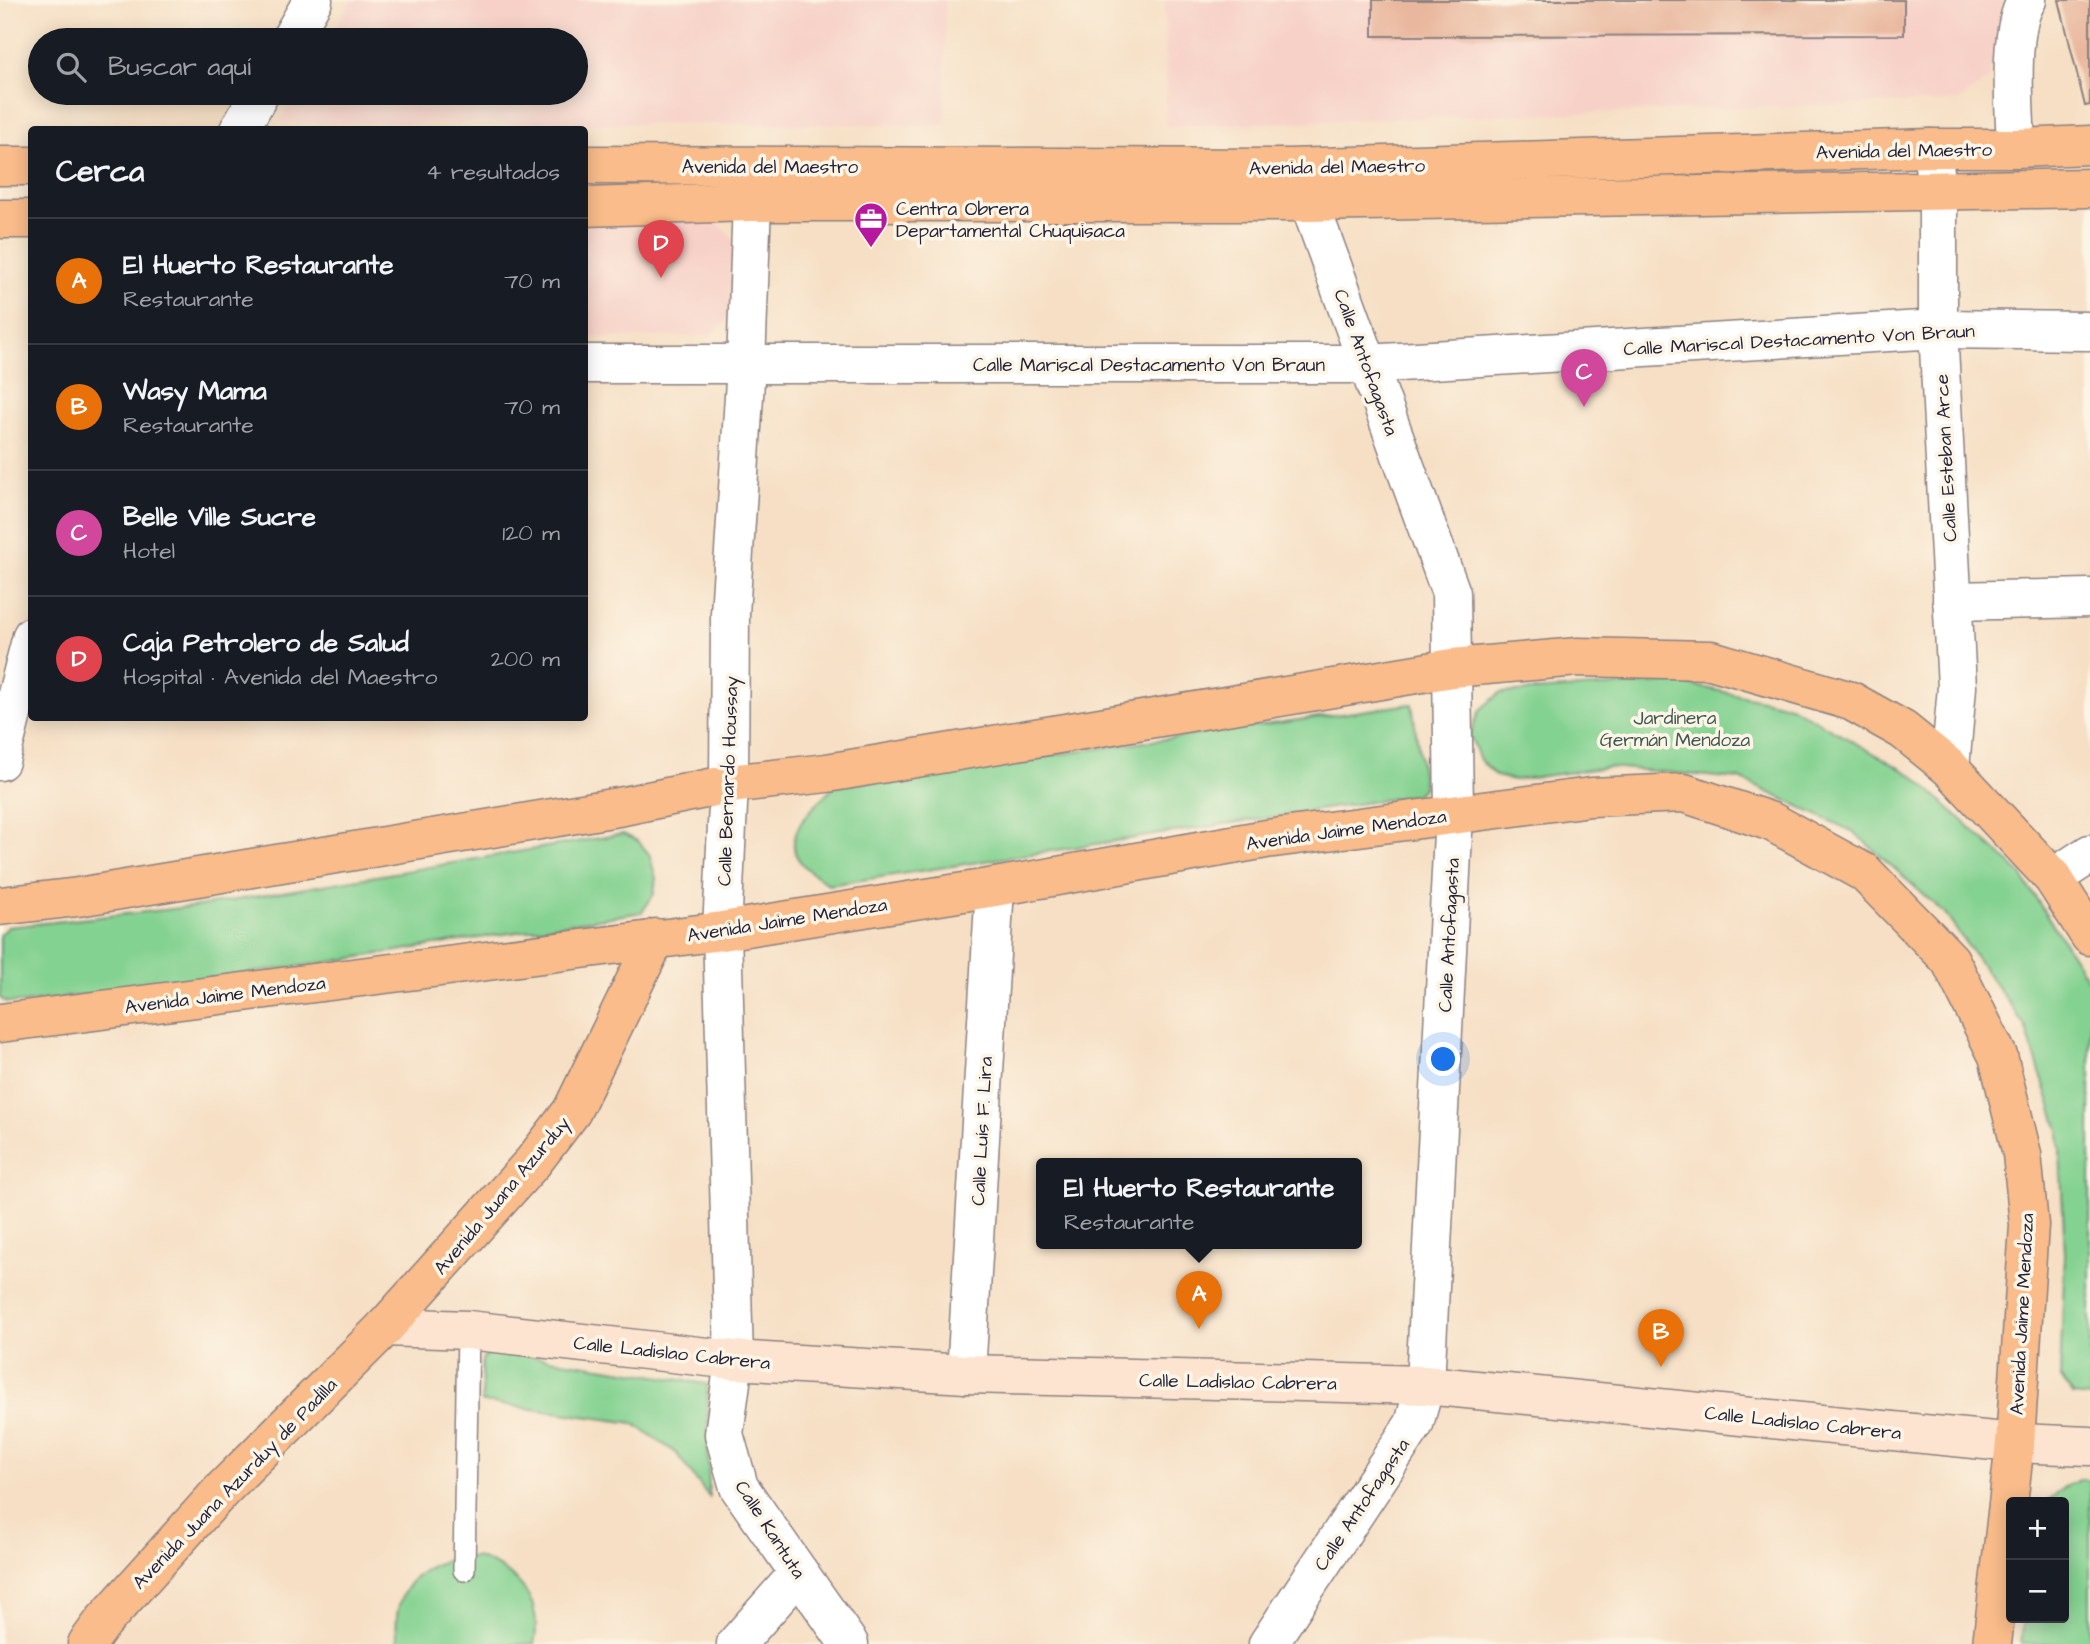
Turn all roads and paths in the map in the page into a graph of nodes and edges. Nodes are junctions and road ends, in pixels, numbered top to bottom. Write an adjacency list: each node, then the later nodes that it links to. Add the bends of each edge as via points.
1 (313, 0): 3 (street)
2 (2027, 0): 8 (street, via 2020,10 2015,44)
3 (297, 28)
4 (253, 105): 5 (street)
5 (241, 126)
6 (2090, 145): 8 (main road, Avenida del Maestro)
7 (1931, 148): 8 (main road, Avenida del Maestro); 12 (main road, Avenida del Maestro); 14 (street, Calle Esteban Arce)
8 (2015, 148)
9 (588, 165): 12 (main road, Avenida del Maestro)
10 (0, 166): 11 (main road)
11 (28, 166)
12 (1288, 168): 16 (street, Calle Antofagasta)
13 (2090, 188): 14 (main road, Avenida del Maestro)
14 (1938, 190): 16 (main road, Avenida del Maestro); 20 (street, Calle Esteban Arce)
15 (752, 202): 16 (main road, Avenida del Maestro); 17 (main road, Avenida del Maestro); 24 (street, Calle Bernardo Houssay)
16 (1308, 202): 23 (street, Calle Antofagasta)
17 (588, 207)
18 (0, 219): 19 (main road)
19 (28, 219)
20 (1938, 329): 21 (street, Calle Mariscal Destacamento Von Braun); 23 (street, Calle Mariscal Destacamento Von Braun); 26 (street, Calle Esteban Arce)
21 (2090, 331)
22 (588, 364): 24 (street, Calle Mariscal Destacamento Von Braun)
23 (1367, 364): 24 (street, Calle Mariscal Destacamento Von Braun); 28 (street, Calle Antofagasta, via 1451,593)
24 (746, 365): 31 (street, Calle Bernardo Houssay, via 730,614)
25 (2090, 598): 26 (street)
26 (1952, 601): 30 (street, Calle Esteban Arce, via 1957,687)
27 (28, 652): 29 (street)
28 (1452, 668): 30 (main road, via 1578,657 1711,660 1852,701 1903,730); 31 (main road, via 827,773); 32 (street, Calle Antofagasta)
29 (0, 761)
30 (1950, 768): 34 (main road)
31 (729, 784): 36 (main road, via 624,806); 37 (street, Calle Bernardo Houssay)
32 (1454, 813): 35 (main road, Avenida Jaime Mendoza, via 1266,839); 45 (street, Calle Antofagasta); 46 (main road, Avenida Jaime Mendoza, via 1591,797 1684,793 1772,822 1865,873 1950,960 1998,1056 2022,1154 2029,1225)
33 (2090, 854): 34 (street)
34 (2053, 878): 38 (main road)
35 (995, 887): 37 (main road, Avenida Jaime Mendoza); 44 (street, Calle Luís F. Lira)
36 (0, 906)
37 (722, 931): 39 (main road, Avenida Jaime Mendoza); 43 (street, Calle Bernardo Houssay)
38 (2090, 936)
39 (656, 938): 40 (main road, Avenida Jaime Mendoza); 41 (main road, Avenida Juana Azurduy, via 572,1111 524,1173)
40 (0, 1023)
41 (385, 1327): 42 (main road, Calle Ladislao Cabrera); 50 (main road, Avenida Juana Azurduy de Padilla, via 221,1491)
42 (468, 1330): 43 (main road, Calle Ladislao Cabrera); 48 (lane)
43 (734, 1360): 44 (main road, Calle Ladislao Cabrera); 49 (street, Calle Kantuta, via 724,1434 739,1487)
44 (967, 1374): 45 (main road, Calle Ladislao Cabrera)
45 (1425, 1385): 46 (main road, Calle Ladislao Cabrera); 53 (street, Calle Antofagasta, via 1414,1424)
46 (2015, 1443): 47 (main road, Calle Ladislao Cabrera); 54 (main road, Avenida Jaime Mendoza)
47 (2090, 1446)
48 (464, 1570)
49 (799, 1573): 51 (street); 52 (street, Calle Kantuta)
50 (87, 1644)
51 (736, 1644)
52 (849, 1644)
53 (1268, 1644)
54 (1992, 1644)

